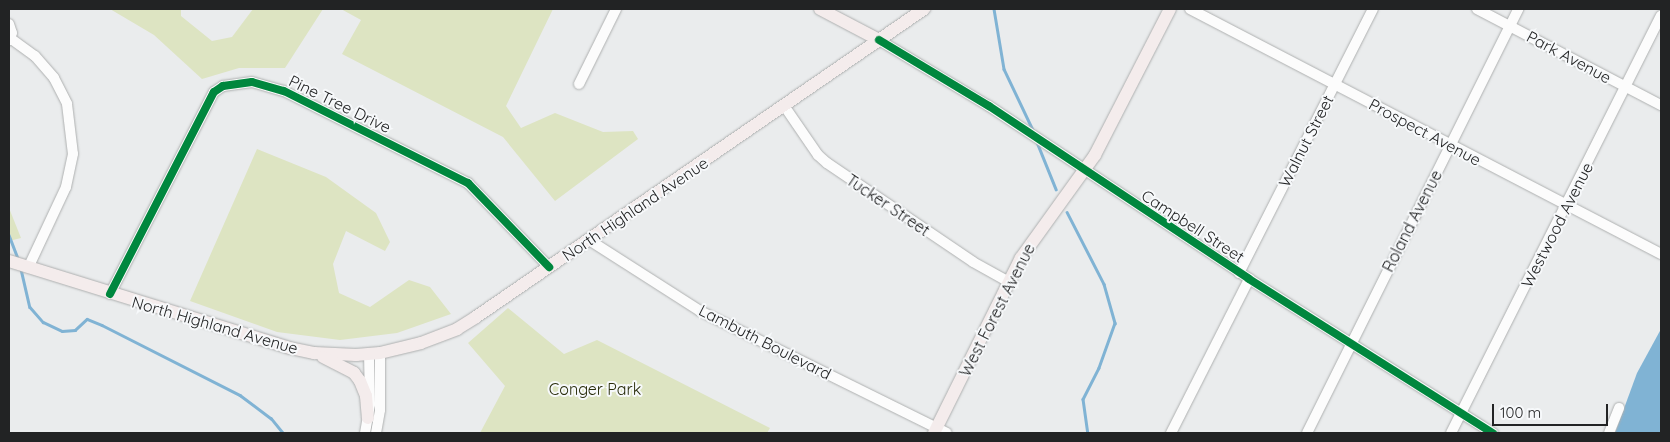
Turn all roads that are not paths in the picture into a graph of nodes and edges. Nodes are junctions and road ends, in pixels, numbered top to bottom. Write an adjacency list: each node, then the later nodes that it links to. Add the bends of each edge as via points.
1 (616, 9): 14 (street)
2 (820, 9): 13 (main road, Campbell Street)
3 (924, 9): 13 (main road, North Highland Avenue)
4 (1170, 9): 20 (main road, West Forest Avenue)
5 (1190, 9): 15 (street, Prospect Avenue)
6 (1373, 9): 15 (street, Walnut Street)
7 (1477, 9): 11 (street, Park Avenue)
8 (1518, 9): 11 (street, Roland Avenue)
9 (1661, 16): 16 (street, Westwood Avenue)
10 (9, 24): 12 (street)
11 (1510, 25): 16 (street, Park Avenue); 19 (street, Roland Avenue)
12 (10, 39): 26 (street, via 35,56 54,78 67,104 73,154 66,187)
13 (879, 40): 18 (main road, North Highland Avenue); 20 (street, Campbell Street, via 989,106)
14 (579, 84)
15 (1335, 85): 19 (street, Prospect Avenue); 27 (street, Walnut Street)
16 (1626, 87): 17 (street, Park Avenue); 21 (street, Westwood Avenue)
17 (1661, 105)
18 (785, 106): 22 (main road, North Highland Avenue); 29 (street, Tucker Street, via 827,163 973,262)
19 (1450, 146): 21 (street, Prospect Avenue); 31 (street, Roland Avenue)
20 (1085, 171): 27 (street, Campbell Street); 29 (main road, West Forest Avenue, via 1032,240)
21 (1567, 206): 23 (street, Prospect Avenue); 35 (street, Westwood Avenue)
22 (589, 240): 25 (main road, North Highland Avenue); 37 (street, Lambuth Boulevard, via 700,310)
23 (1661, 254)
24 (9, 261): 26 (main road, North Highland Avenue)
25 (549, 267): 30 (street, Pine Tree Drive, via 479,193 455,175 284,91 268,85 245,83 223,86 214,92); 33 (main road, North Highland Avenue, via 456,329 422,343)
26 (28, 268): 30 (main road, North Highland Avenue)
27 (1239, 272): 28 (street, Campbell Street)
28 (1249, 279): 31 (street, Campbell Street); 40 (street)
29 (1009, 282): 37 (main road, West Forest Avenue)
30 (110, 294): 32 (main road, North Highland Avenue, via 262,341)
31 (1351, 344): 35 (street, Campbell Street); 41 (street, Roland Avenue)
32 (314, 353): 33 (main road, North Highland Avenue); 36 (main road, via 354,373 366,396)
33 (375, 353): 36 (street); 39 (street, via 380,410)
34 (1619, 408): 44 (street)
35 (1460, 414): 42 (street, Westwood Avenue); 43 (street, Campbell Street)
36 (368, 418): 38 (street)
37 (939, 432)
38 (365, 433)
39 (376, 433)
40 (1171, 433)
41 (1307, 433)
42 (1451, 433)
43 (1493, 433)
44 (1609, 433)

